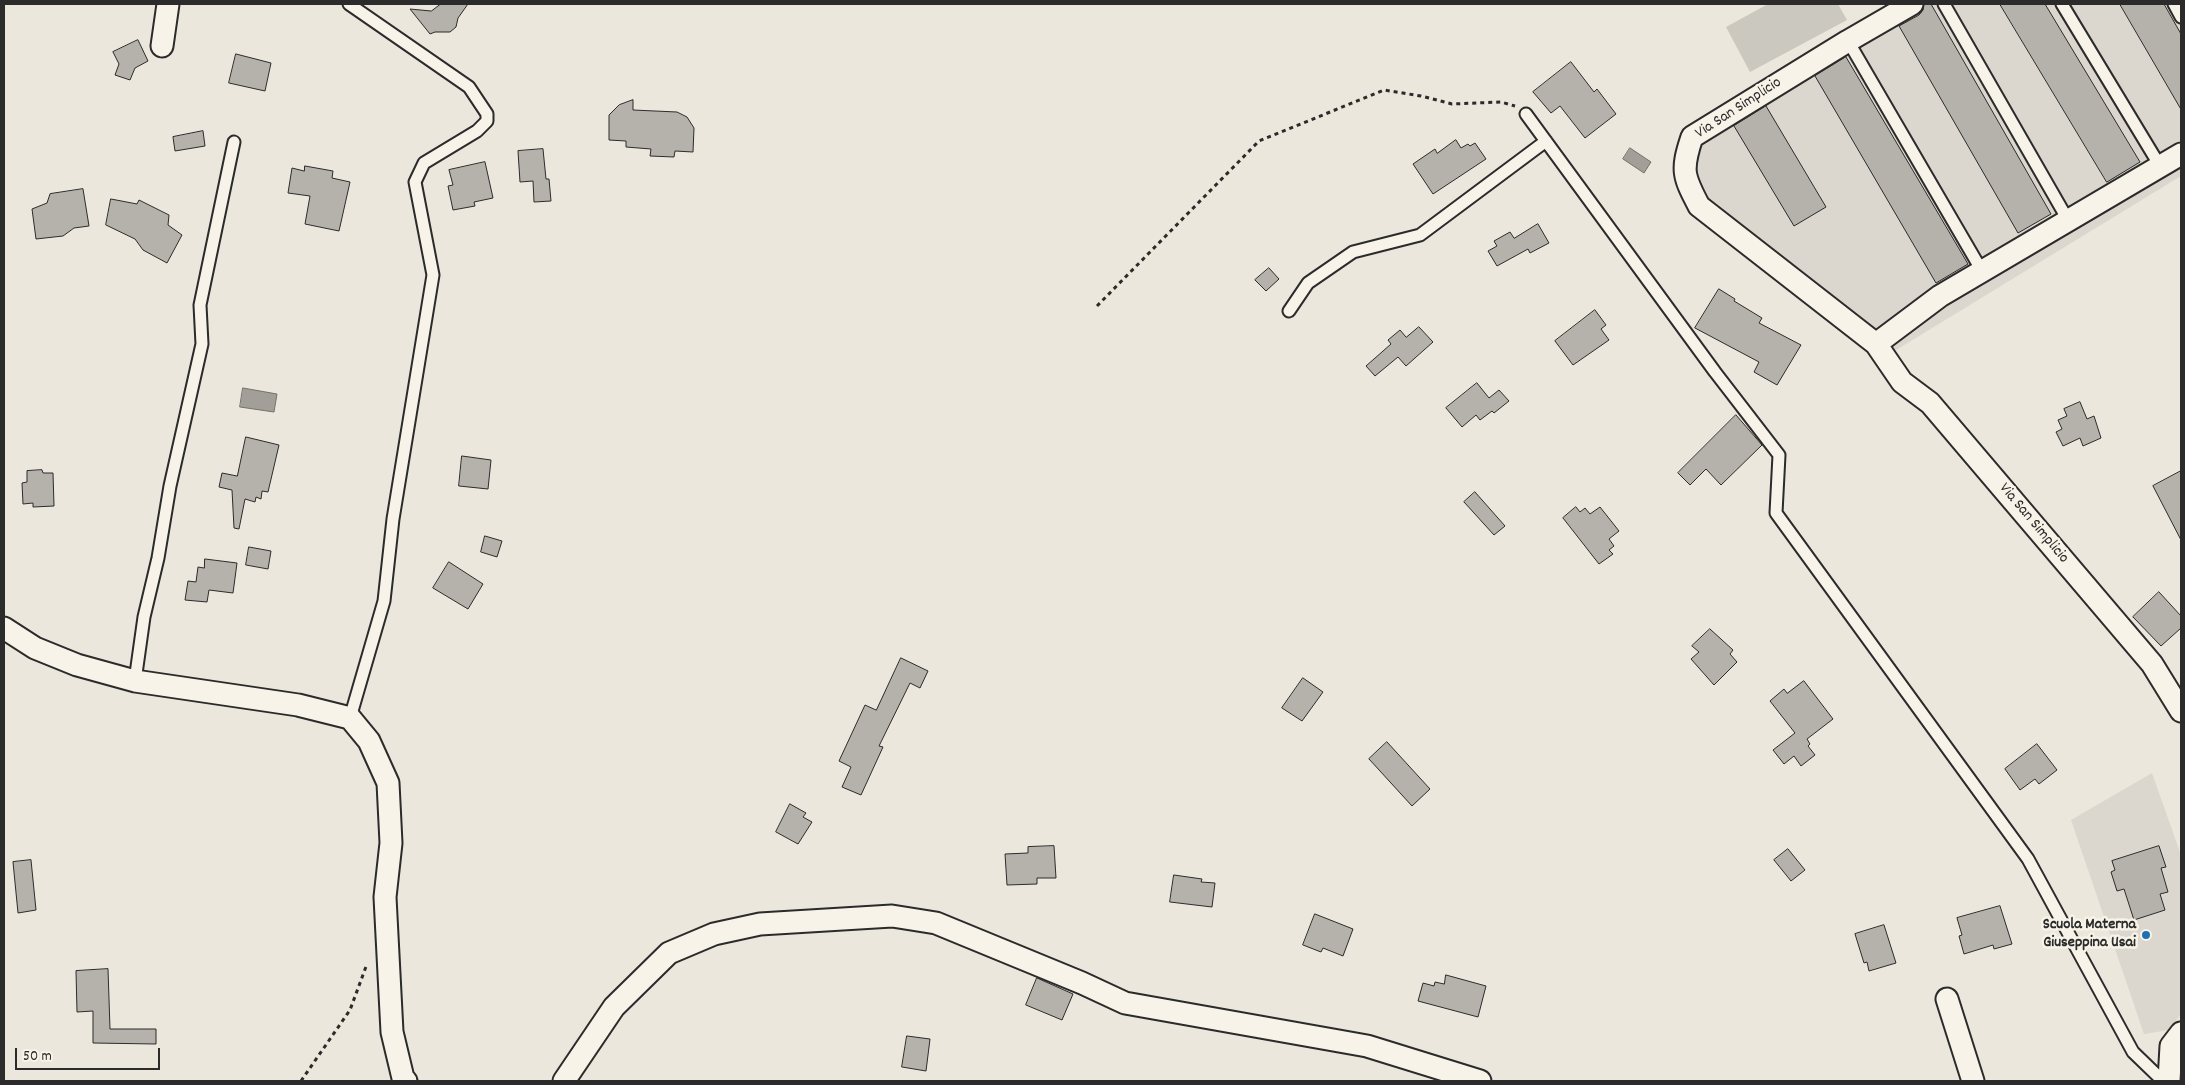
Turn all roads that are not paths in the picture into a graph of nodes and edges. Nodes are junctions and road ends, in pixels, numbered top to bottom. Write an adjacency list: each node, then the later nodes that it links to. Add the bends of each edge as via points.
1 (168, 4): 9 (street)
2 (349, 4): 22 (lane, via 468,87 488,114 487,121 477,131 424,164 415,182 433,275 393,519 384,601)
3 (1912, 4): 8 (street, Via San Simplicio)
4 (1944, 4): 15 (lane)
5 (2062, 4): 14 (lane)
6 (2174, 4): 7 (lane)
7 (2181, 17)
8 (1848, 40): 16 (lane); 18 (street, Via San Simplicio, via 1692,138 1684,162 1685,175 1699,206)
9 (162, 46)
10 (1526, 114): 12 (lane)
11 (234, 142): 20 (lane, via 200,305 202,344 170,486)
12 (1546, 142): 17 (lane, via 1420,235 1353,252 1308,283); 29 (lane, via 1779,455 1776,513 2028,859 2133,1052)
13 (2181, 154): 14 (street)
14 (2160, 166): 15 (street)
15 (2068, 220): 16 (street)
16 (1982, 271): 18 (street, via 1940,296)
17 (1289, 311)
18 (1876, 344): 21 (street, Via San Simplicio, via 1902,382 1930,403 2152,664)
19 (4, 628): 20 (street, via 43,652 77,665)
20 (135, 680): 22 (street, via 298,706)
21 (2181, 711)
22 (350, 718): 25 (street, via 369,740 388,782 391,844 385,897 392,1032)
23 (1947, 999): 28 (street)
24 (2181, 1033): 30 (street, via 2171,1046)
25 (406, 1081)
26 (564, 1081): 27 (street, via 614,1007 669,953 714,934 760,924 892,916 936,923 1124,1003 1368,1046)
27 (1480, 1081)
28 (1974, 1081)
29 (2163, 1081)
30 (2169, 1081)

